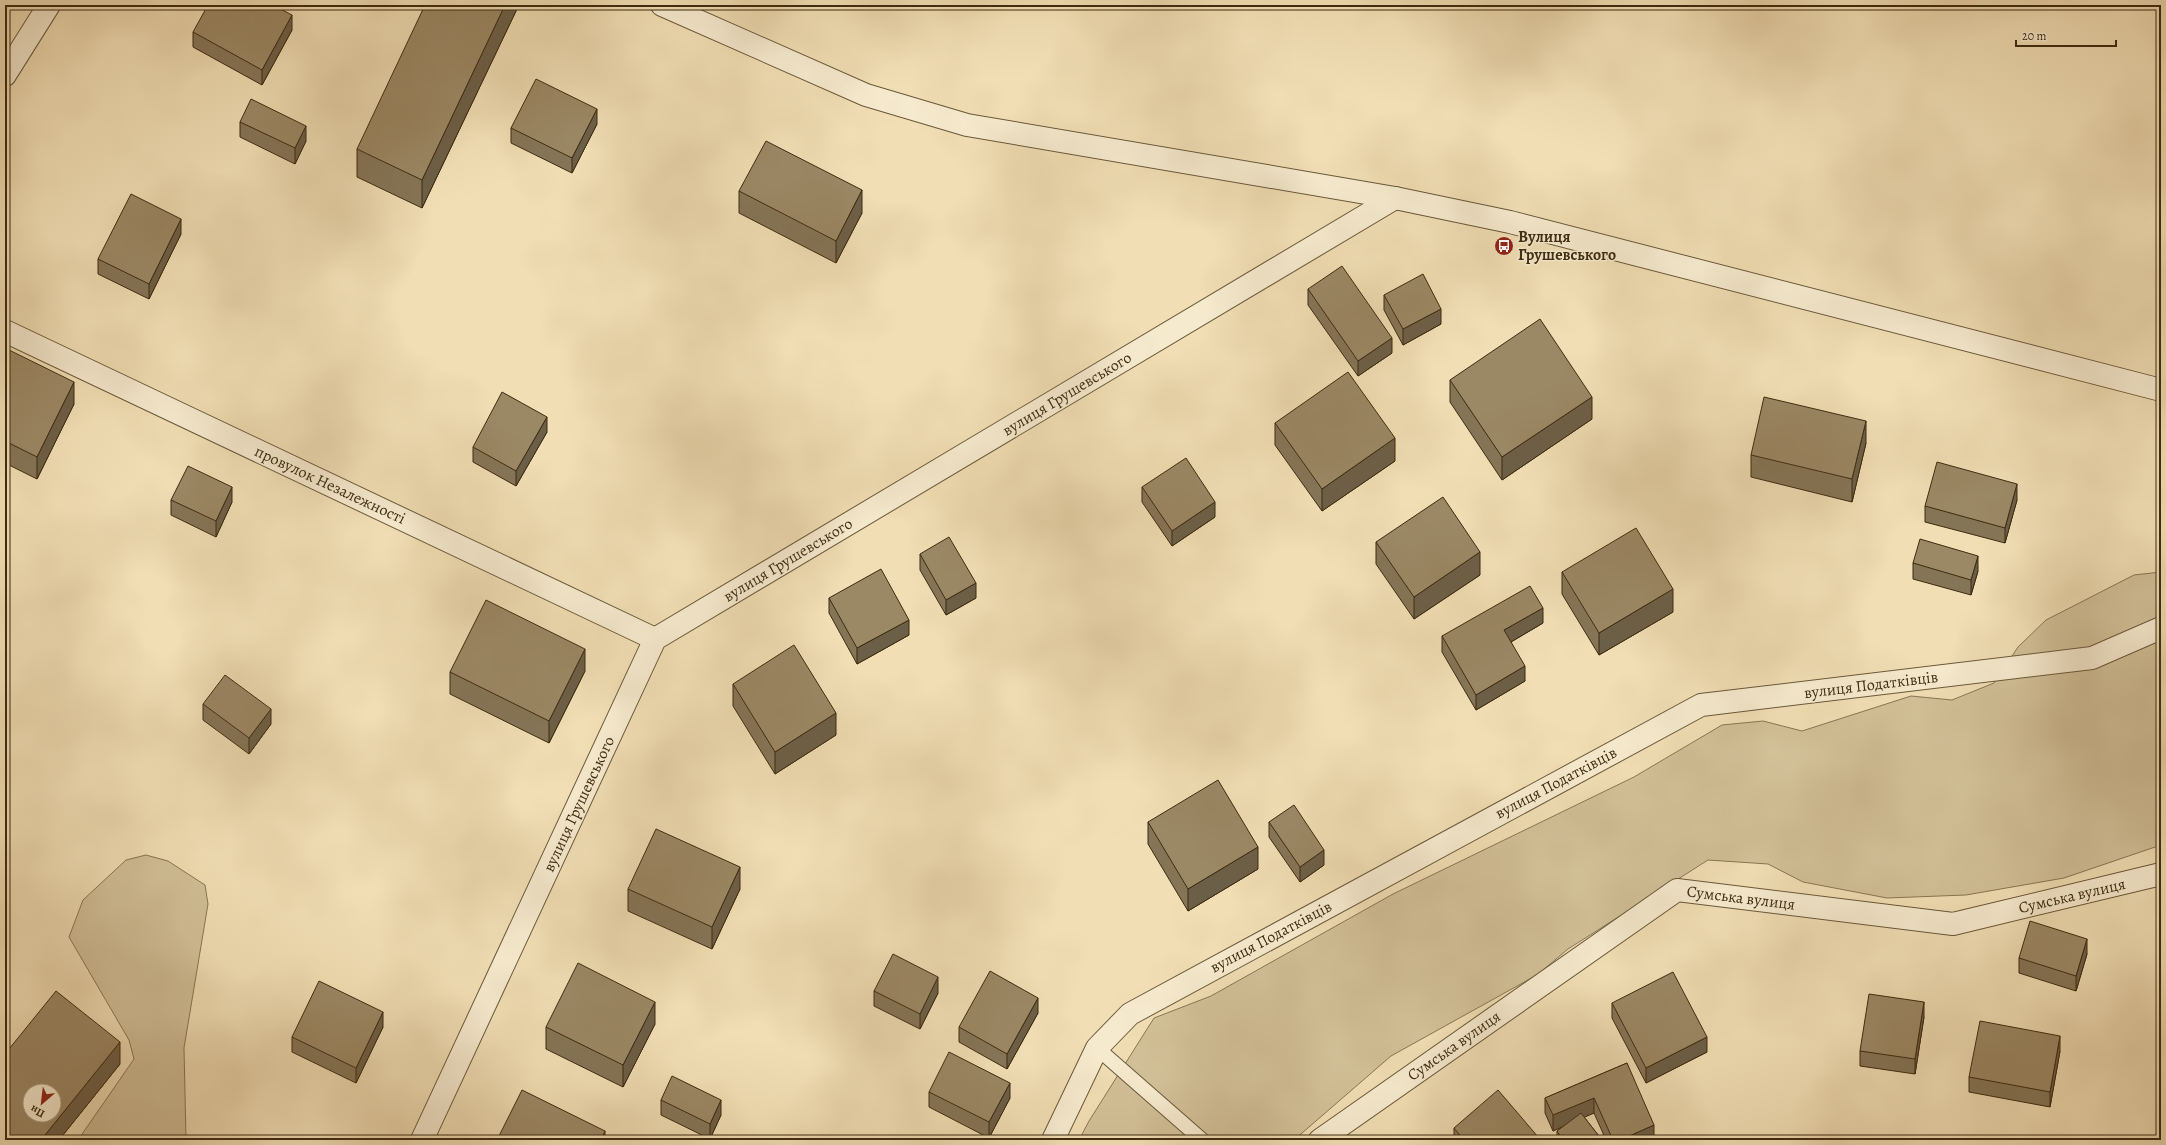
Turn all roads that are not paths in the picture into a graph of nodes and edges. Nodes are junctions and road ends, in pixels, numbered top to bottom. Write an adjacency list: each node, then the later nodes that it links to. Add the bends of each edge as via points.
1 (49, 5): 3 (street)
2 (662, 5): 4 (street, via 866,95 967,125)
3 (5, 75)
4 (1396, 198): 6 (street, via 1510,222); 8 (street, вулиця Грушевського)
5 (5, 331): 8 (street, провулок Незалежності)
6 (2161, 390)
7 (2161, 628): 10 (street, вулиця Податківців, via 2092,658 1701,705 1130,1014)
8 (655, 640): 11 (street, вулиця Грушевського)
9 (2161, 874): 14 (street, Сумська вулиця, via 1953,924 1677,890)
10 (1097, 1048): 12 (street, вулиця Податківців); 13 (lane)
11 (422, 1140)
12 (1053, 1140)
13 (1202, 1140)
14 (1320, 1140)

